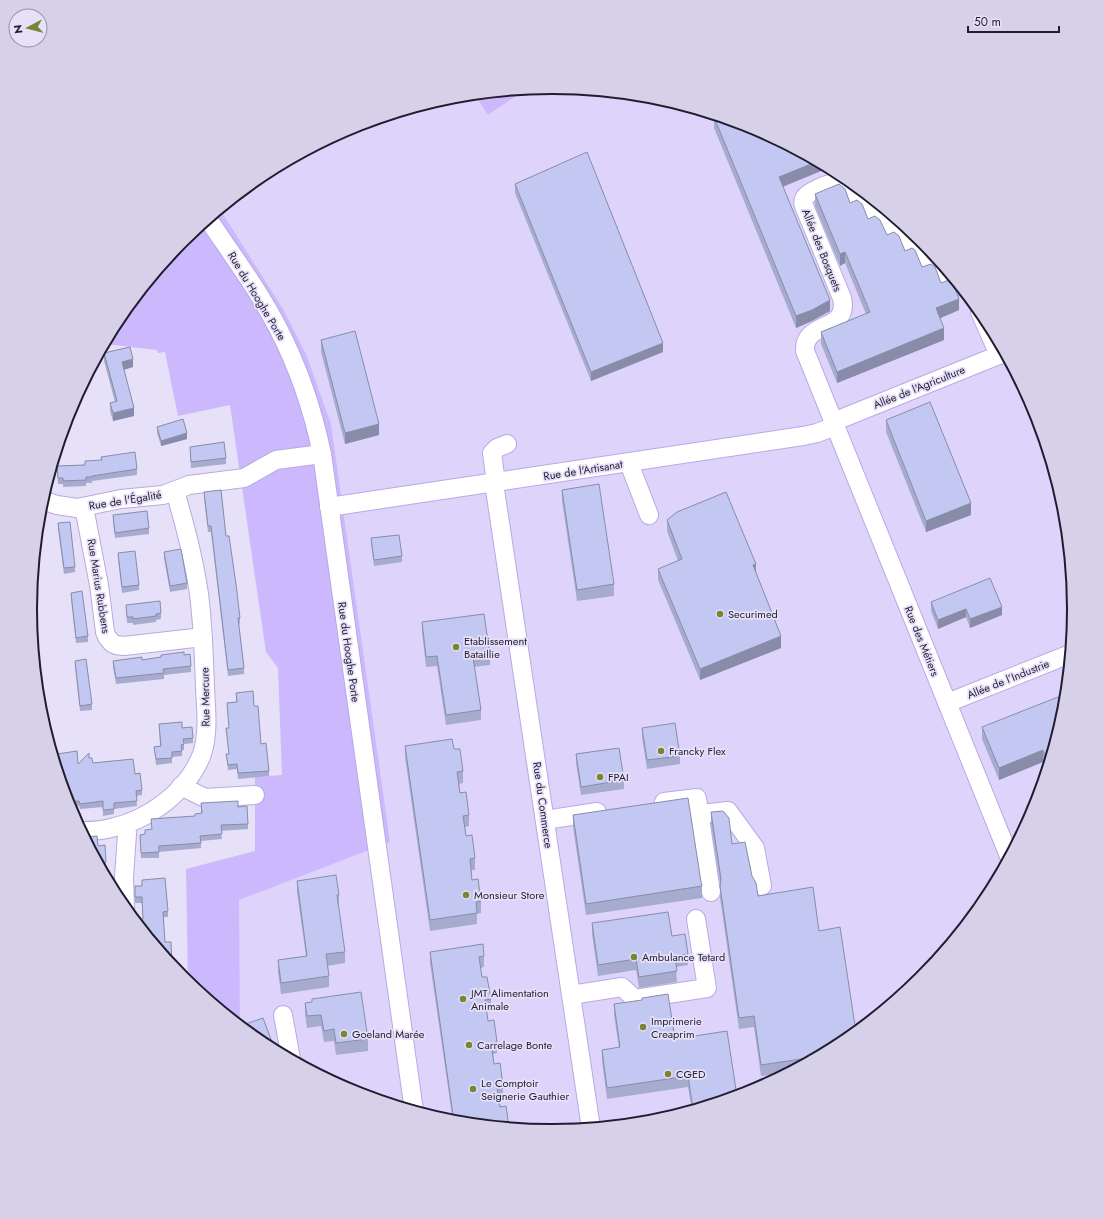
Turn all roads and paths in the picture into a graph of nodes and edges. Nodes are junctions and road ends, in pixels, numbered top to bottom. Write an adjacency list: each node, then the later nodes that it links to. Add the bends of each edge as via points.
1 (211, 223): 6 (street, Rue du Hooghe Porte, via 279,330 307,398)
2 (933, 263): 4 (street, Allée des Bosquets, via 844,186 829,184 806,195 804,206 843,306 838,320 813,332 808,337 805,347)
3 (999, 355): 4 (street, Allée de l'Agriculture)
4 (834, 424): 7 (street, Rue de l'Artisanat, via 817,433 803,436); 16 (street, Rue des Métiers)
5 (507, 444): 8 (street, Rue du Commerce, via 492,453)
6 (322, 454): 9 (street, Rue de l'Égalité, via 276,460 244,478 189,485); 12 (street, Rue du Hooghe Porte)
7 (629, 463): 8 (street, Rue de l'Artisanat); 13 (street)
8 (495, 483): 12 (street, Rue de l'Artisanat); 22 (street, Rue du Commerce)
9 (175, 491): 11 (street, Rue de l'Égalité); 14 (street, Rue Mercure, via 191,551)
10 (49, 502): 11 (street, Rue de l'Égalité, via 70,508)
11 (84, 507): 14 (street, Rue Marius Rubbens, via 105,632 109,640 116,645 124,646)
12 (329, 507): 33 (street, Rue du Hooghe Porte)
13 (649, 514)
14 (203, 637): 17 (street, Rue Mercure, via 205,739 196,767)
15 (1065, 656): 16 (street, Allée de l’Industrie)
16 (947, 703): 25 (street, Rue des Métiers)
17 (181, 786): 18 (street, via 205,798); 23 (street, Rue Mercure, via 159,806)
18 (255, 795)
19 (652, 804): 21 (street, via 697,798)
20 (613, 810): 22 (street)
21 (700, 814): 26 (street, via 728,811 755,848); 27 (street)
22 (545, 820): 30 (street, Rue du Commerce)
23 (126, 824): 24 (street, Rue Mercure, via 106,830); 28 (street)
24 (87, 831)
25 (1007, 851)
26 (762, 886)
27 (711, 892)
28 (125, 897)
29 (696, 919): 30 (street, via 707,988 635,999 622,987)
30 (571, 995): 34 (street, Rue du Commerce)
31 (283, 1015): 32 (street)
32 (290, 1053)
33 (413, 1105)
34 (590, 1123)

